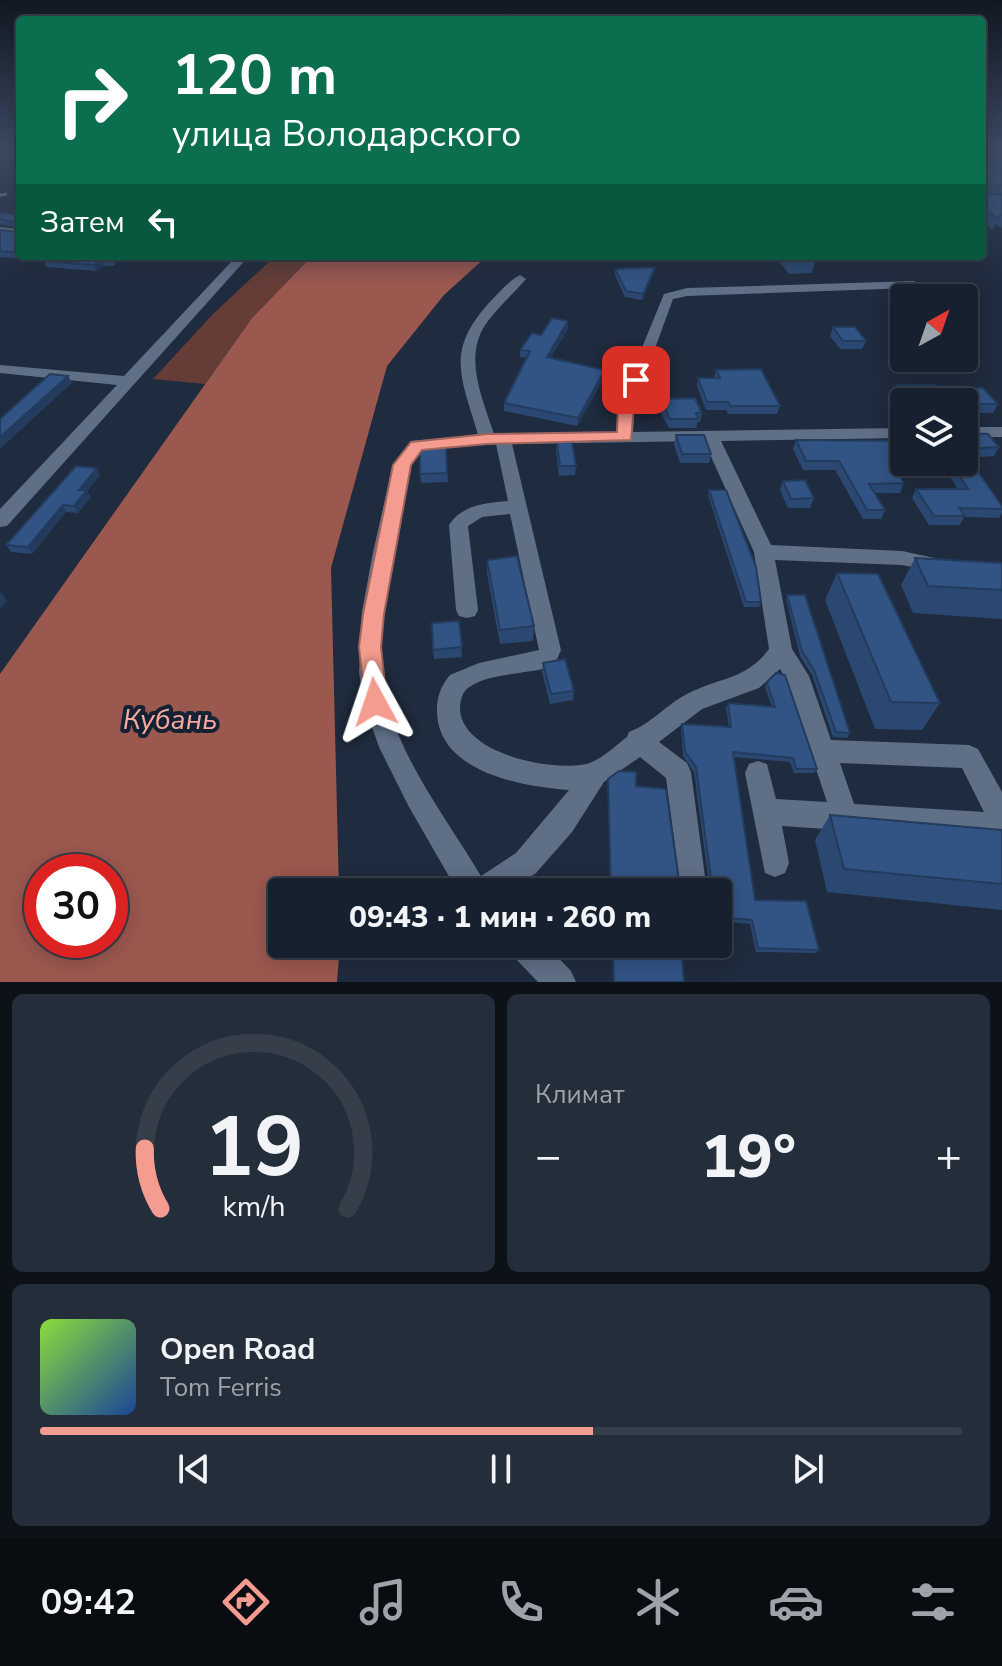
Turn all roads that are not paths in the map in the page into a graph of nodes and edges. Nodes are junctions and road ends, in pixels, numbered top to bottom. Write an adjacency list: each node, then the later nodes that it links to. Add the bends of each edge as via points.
1 (238, 260): 5 (street)
2 (520, 279): 11 (street, via 481,317 468,340 465,363)
3 (890, 285): 10 (street, via 668,297 626,406)
4 (0, 369): 5 (street)
5 (126, 381): 13 (street)
6 (978, 432): 7 (street)
7 (1002, 432)
8 (890, 433): 9 (street)
9 (710, 435): 10 (street); 14 (street)
10 (625, 437): 11 (street)
11 (495, 439): 12 (street); 27 (street, via 417,445 402,465 370,647 375,702 398,756)
12 (518, 507): 16 (street, via 476,511 458,525); 21 (street, via 550,650 546,659 462,679 448,697 447,719 458,739 485,760 566,778)
13 (0, 521)
14 (764, 552): 15 (street, via 902,558); 17 (street)
15 (959, 570)
16 (467, 610)
17 (781, 651): 18 (street, via 769,669 742,687 696,701); 19 (street, via 797,676)
18 (638, 740): 21 (street); 29 (street, via 678,772)
19 (823, 751): 23 (street); 24 (street, via 969,757)
20 (758, 773): 22 (street)
21 (594, 776): 28 (street, via 526,863)
22 (766, 812): 23 (street); 26 (street)
23 (845, 817): 25 (street)
24 (1002, 819)
25 (1002, 827)
26 (775, 863)
27 (466, 878)
28 (504, 878)
29 (691, 878)
30 (537, 958): 31 (street)
31 (560, 982)

